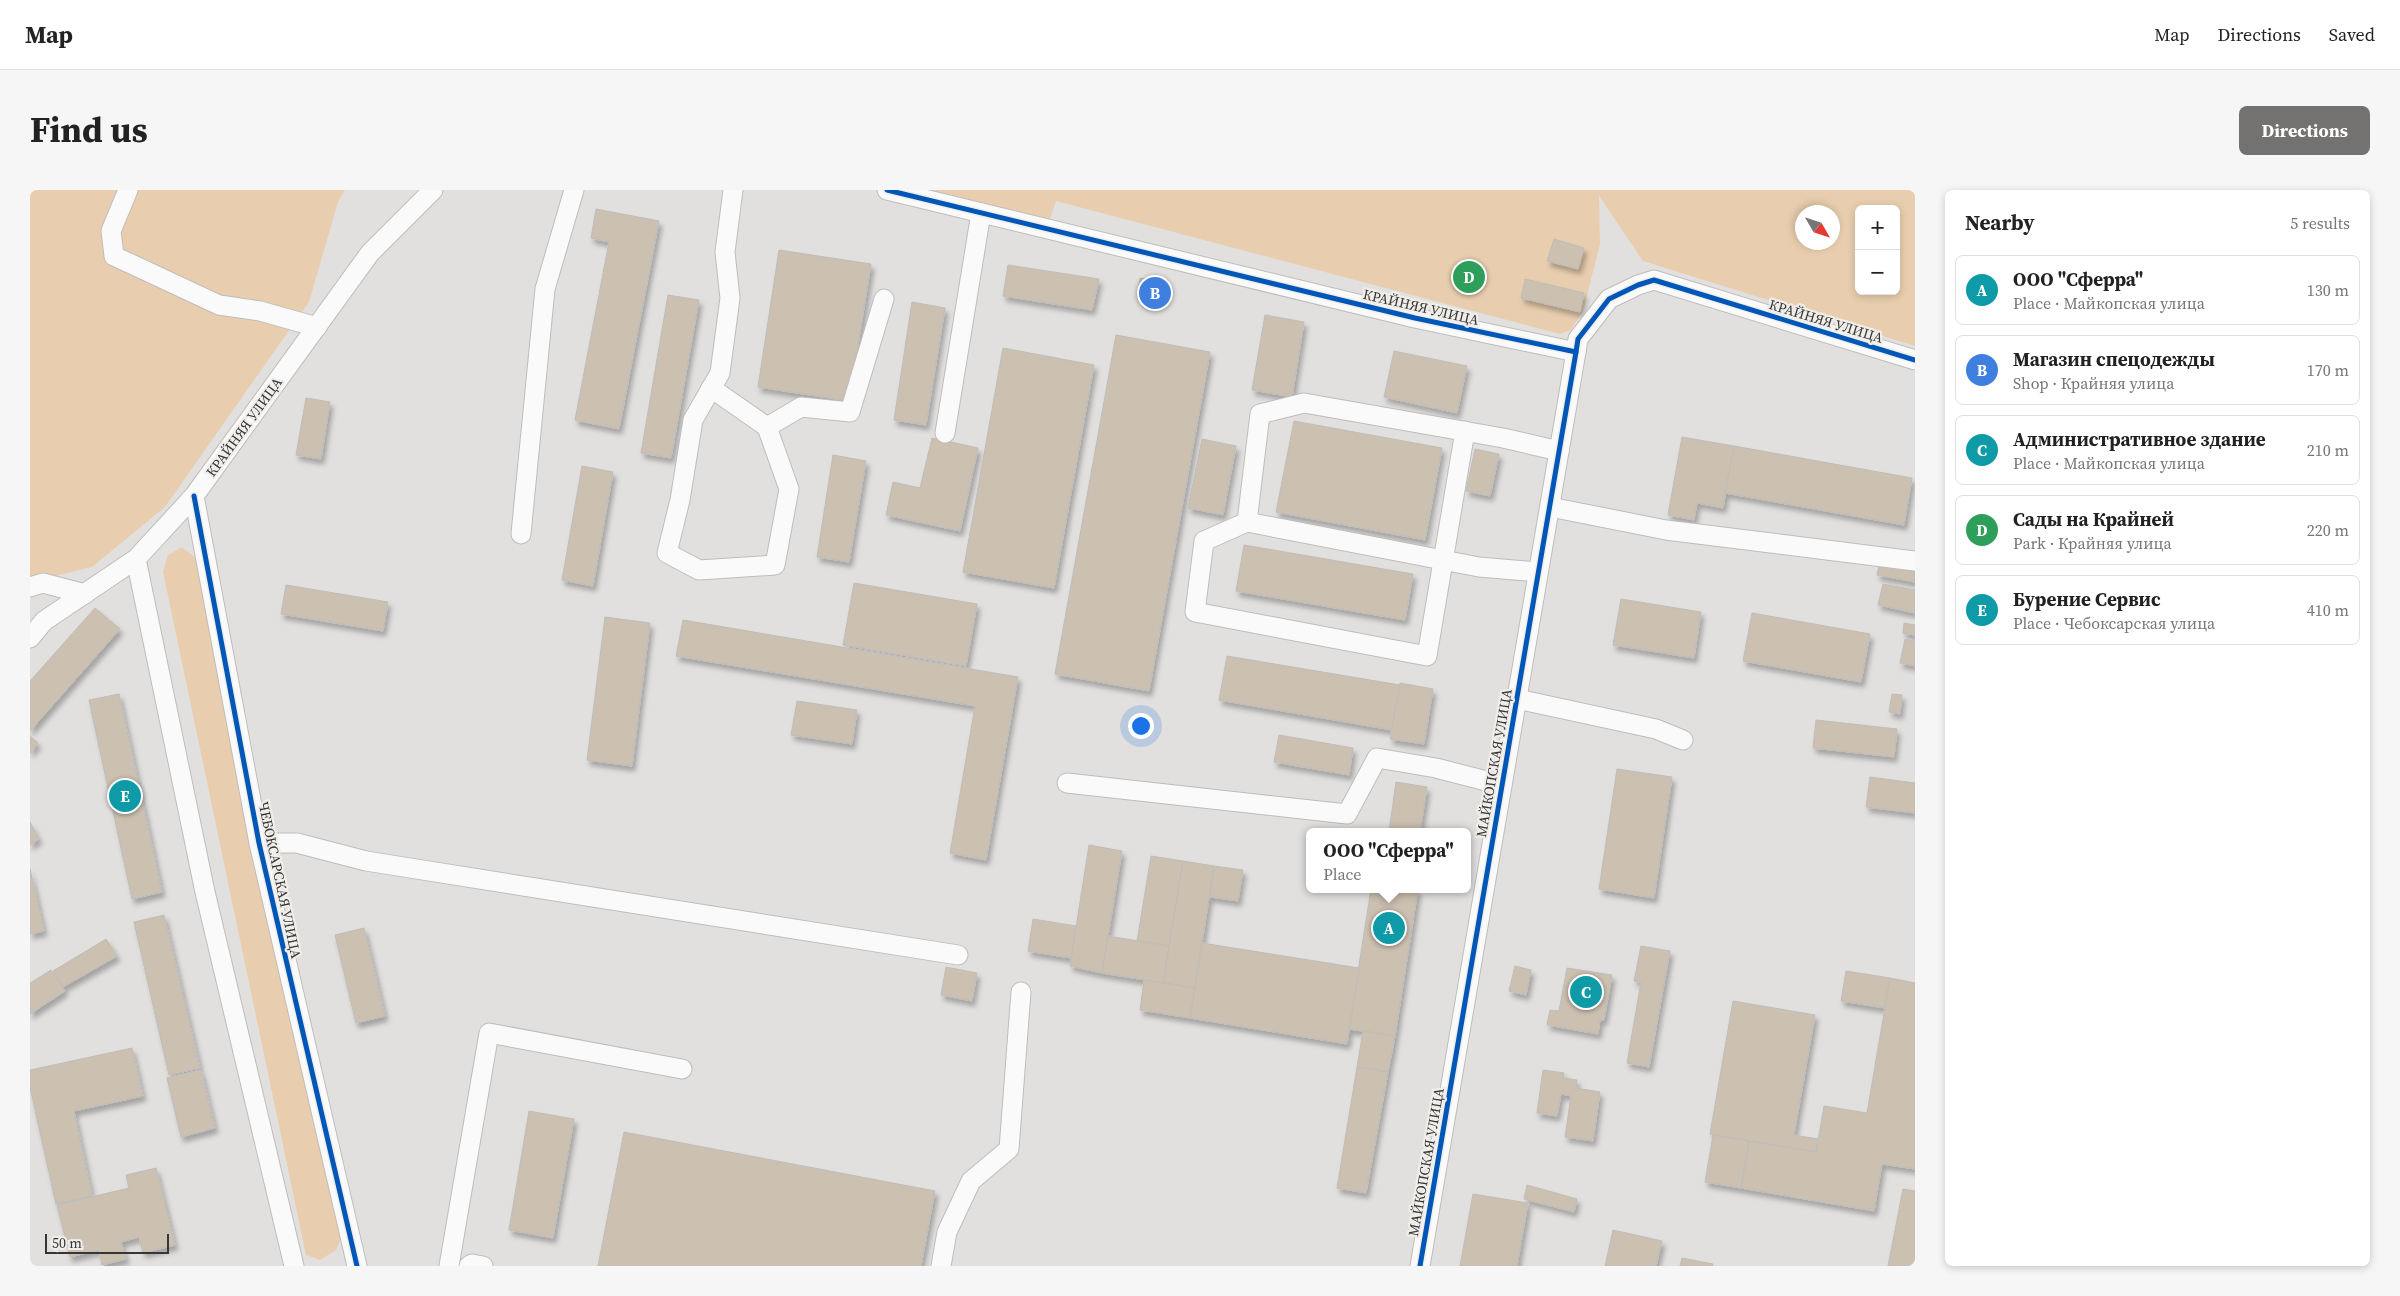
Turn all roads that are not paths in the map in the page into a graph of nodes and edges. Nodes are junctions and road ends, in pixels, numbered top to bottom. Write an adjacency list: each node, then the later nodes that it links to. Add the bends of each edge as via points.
1 (128, 190): 9 (street, via 111,231 114,256 219,305 260,311)
2 (433, 190): 9 (street, КРАЙНЯЯ УЛИЦА, via 370,253)
3 (574, 190): 20 (street, via 546,289)
4 (732, 190): 12 (street, via 725,252 730,298 720,373)
5 (888, 190): 6 (street, КРАЙНЯЯ УЛИЦА)
6 (923, 194): 7 (street, КРАЙНЯЯ УЛИЦА)
7 (981, 213): 10 (street, КРАЙНЯЯ УЛИЦА, via 1415,318); 15 (street)
8 (884, 299): 13 (street, via 850,412 801,408)
9 (316, 327): 17 (street, КРАЙНЯЯ УЛИЦА)
10 (1576, 352): 11 (street, КРАЙНЯЯ УЛИЦА, via 1578,339 1609,299 1638,284 1654,280); 16 (street, МАЙКОПСКАЯ УЛИЦА)
11 (1915, 360)
12 (711, 388): 13 (street); 13 (street, via 693,420 680,500 666,552 699,570 775,565 789,490)
13 (767, 427)
14 (1465, 431): 16 (street); 19 (street, via 1304,403 1260,414); 22 (street)
15 (945, 433)
16 (1559, 451): 18 (street, МАЙКОПСКАЯ УЛИЦА)
17 (194, 496): 21 (street, КРАЙНЯЯ УЛИЦА); 32 (street, ЧЕБОКСАРСКАЯ УЛИЦА)
18 (1550, 506): 23 (street, via 1666,530); 24 (street, МАЙКОПСКАЯ УЛИЦА)
19 (1247, 522): 22 (street); 22 (street, via 1204,541 1195,612 1427,656)
20 (521, 534)
21 (136, 560): 26 (street, КРАЙНЯЯ УЛИЦА); 36 (street, via 204,892)
22 (1442, 560): 24 (street)
23 (1915, 561)
24 (1538, 572): 28 (street, МАЙКОПСКАЯ УЛИЦА)
25 (30, 587): 26 (street, via 43,583)
26 (85, 594): 27 (street, КРАЙНЯЯ УЛИЦА, via 44,621)
27 (30, 638)
28 (1517, 699): 29 (street, via 1656,729); 31 (street, МАЙКОПСКАЯ УЛИЦА)
29 (1683, 740)
30 (1067, 783): 31 (street, via 1347,814 1377,758 1436,768)
31 (1502, 785): 42 (street, МАЙКОПСКАЯ УЛИЦА)
32 (259, 843): 33 (street, via 297,843 366,861); 37 (street, ЧЕБОКСАРСКАЯ УЛИЦА)
33 (958, 956)
34 (1021, 992): 41 (street, via 1009,1149 971,1181 947,1232)
35 (682, 1069): 38 (street, via 489,1033)
36 (294, 1266)
37 (357, 1266)
38 (449, 1266)
39 (469, 1266): 40 (street)
40 (483, 1266)
41 (941, 1266)
42 (1420, 1266)

